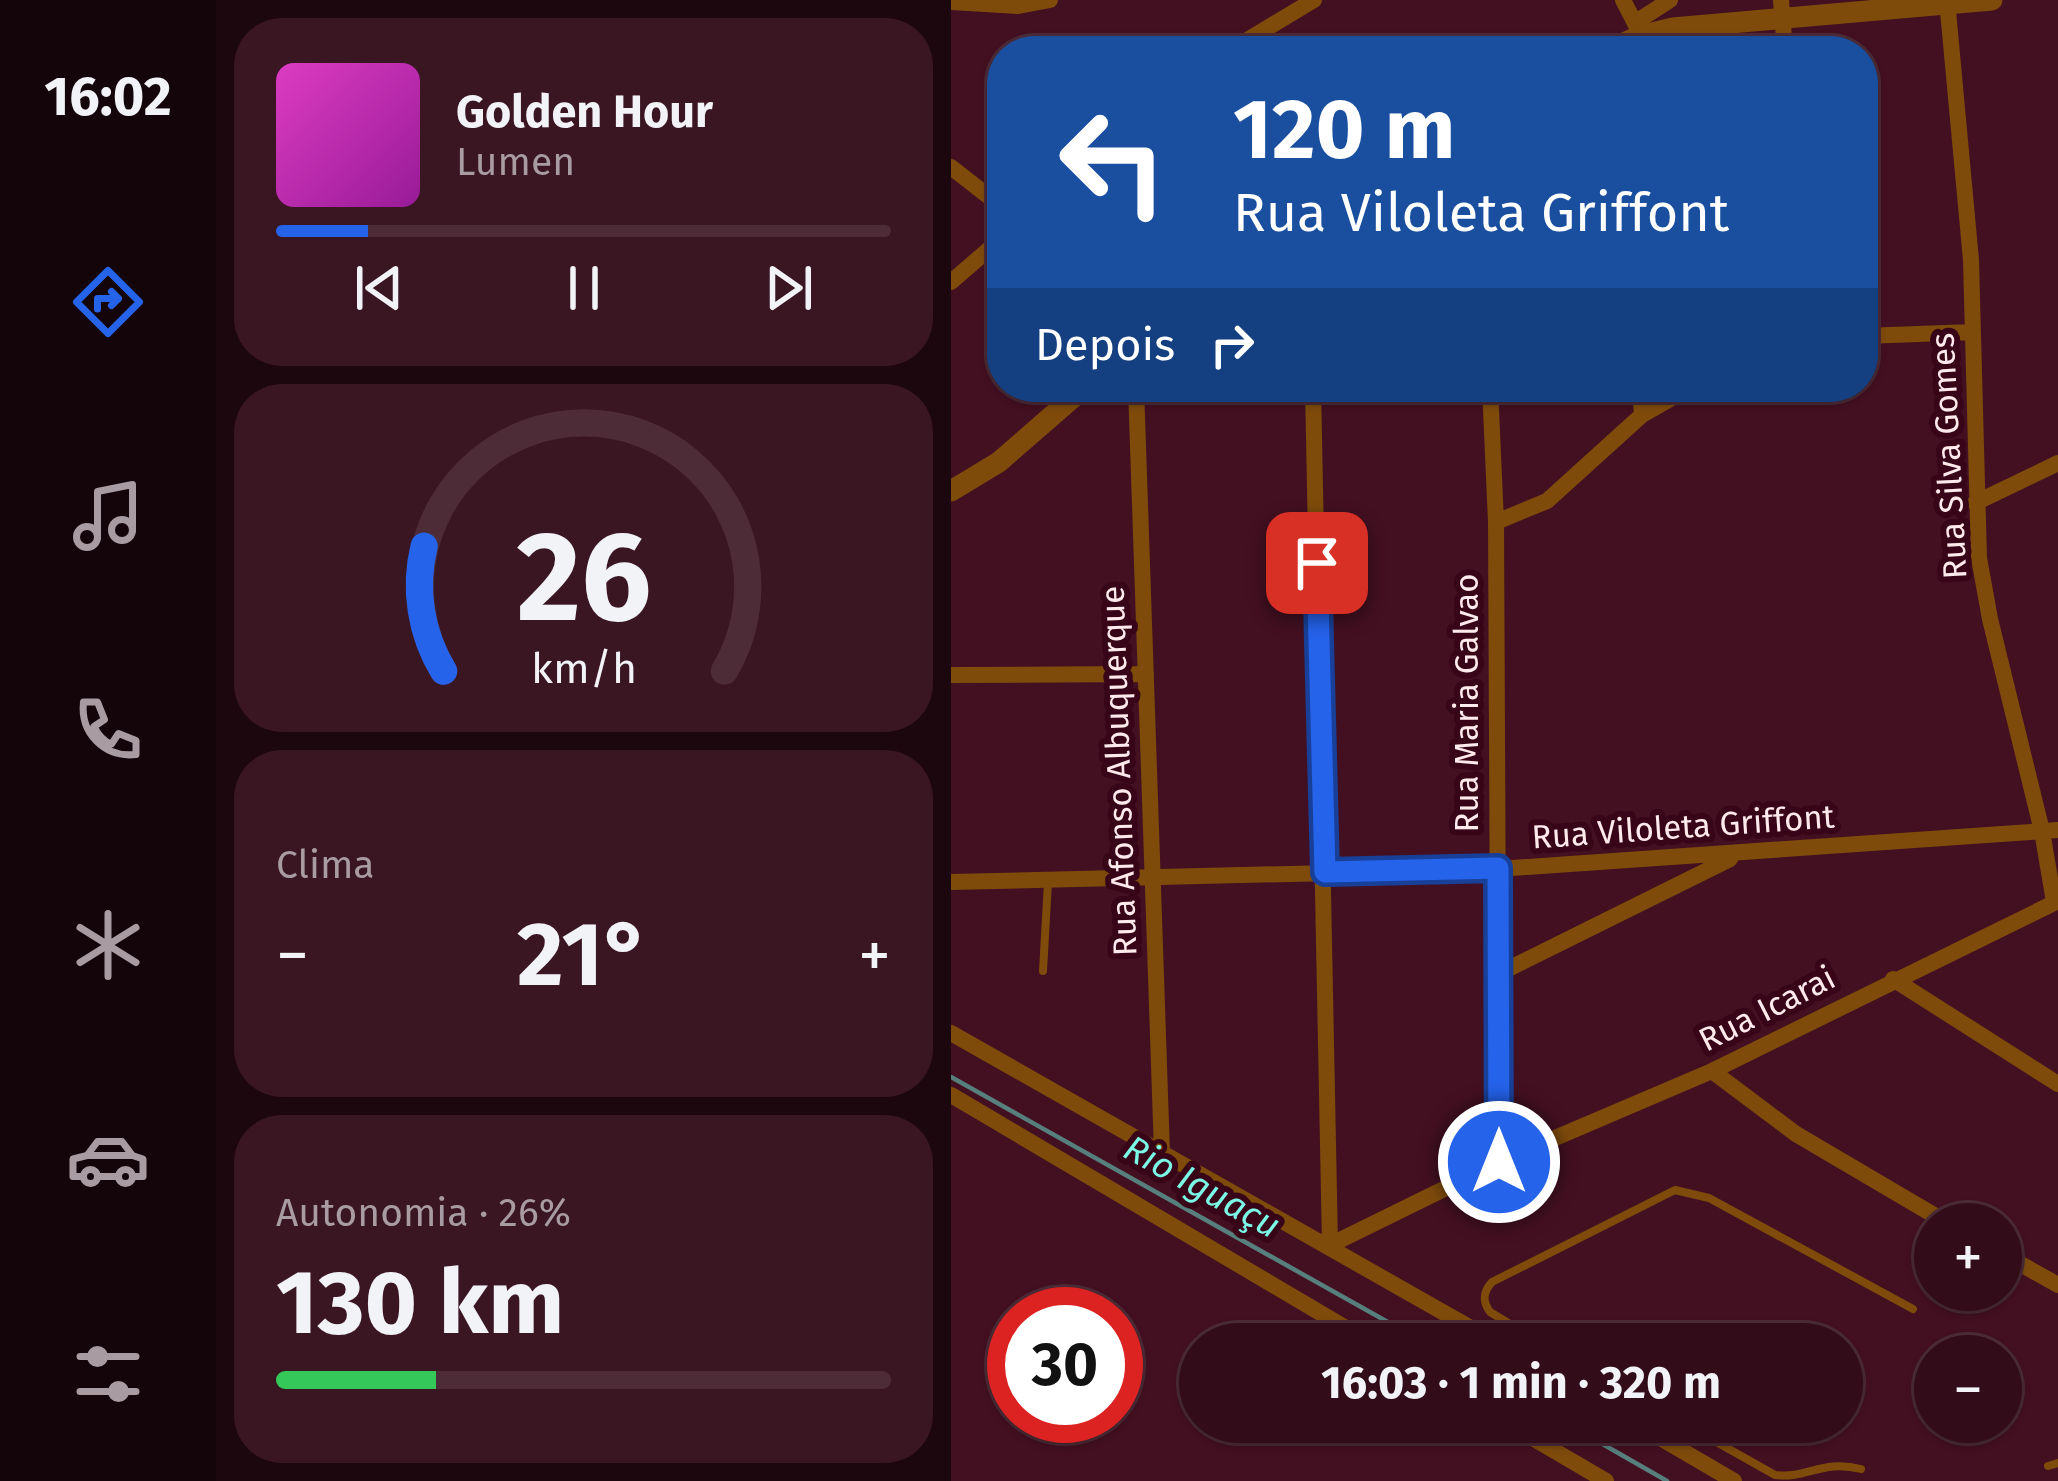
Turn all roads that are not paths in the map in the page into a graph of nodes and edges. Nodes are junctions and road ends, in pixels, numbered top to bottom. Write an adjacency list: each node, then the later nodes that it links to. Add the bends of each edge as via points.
1 (1050, 0): 6 (street)
2 (1314, 0): 10 (street)
3 (1623, 0): 9 (street)
4 (1669, 0): 9 (street)
5 (1992, 0): 7 (street)
6 (951, 2)
7 (1947, 2): 8 (street); 16 (street, Rua Silva Gomes)
8 (1782, 10): 9 (street)
9 (1638, 29): 11 (street)
10 (1254, 36)
11 (1628, 36)
12 (951, 166): 13 (street)
13 (987, 195)
14 (987, 251): 15 (street)
15 (951, 282)
16 (1973, 332): 17 (street); 27 (street, Rua Silva Gomes)
17 (1878, 335)
18 (1068, 402): 26 (street, via 999,462)
19 (1137, 402): 29 (street, Rua Afonso Albuquerque)
20 (1313, 402): 35 (street)
21 (1491, 402): 28 (street, Rua Maria Galvao)
22 (1641, 402): 24 (street)
23 (1665, 402): 24 (street)
24 (1642, 415): 28 (street, via 1547,501)
25 (2058, 463): 27 (street)
26 (951, 491)
27 (1975, 503): 31 (street, Rua Silva Gomes, via 1990,619)
28 (1495, 522): 34 (street, Rua Maria Galvao)
29 (1146, 674): 30 (street); 36 (street, Rua Afonso Albuquerque)
30 (951, 675)
31 (2050, 831): 32 (street, Rua Viloleta Griffont); 40 (street, Rua Silva Gomes)
32 (1739, 854): 33 (street, Rua Viloleta Griffont); 39 (street)
33 (1639, 860): 34 (street, Rua Viloleta Griffont); 39 (street, via 1653,873)
34 (1498, 868): 35 (street, Rua Viloleta Griffont); 42 (street, Rua Maria Galvao)
35 (1325, 872): 36 (street, Rua Viloleta Griffont); 51 (street)
36 (1151, 878): 37 (street, Rua Viloleta Griffont); 48 (street, Rua Afonso Albuquerque)
37 (1048, 880): 38 (street, Rua Viloleta Griffont); 41 (lane)
38 (951, 882)
39 (1655, 896): 42 (street)
40 (2056, 901): 43 (street, Rua Icarai)
41 (1043, 971)
42 (1500, 973): 49 (street, Rua Maria Galvao)
43 (1893, 979): 45 (street, Rua Icarai); 46 (street)
44 (951, 1033): 48 (street)
45 (1712, 1071): 49 (street, Rua Icarai); 50 (street, via 1796,1134)
46 (2058, 1084)
47 (951, 1096): 55 (street)
48 (1162, 1153): 51 (street)
49 (1499, 1162): 51 (street, Rua Icarai)
50 (1914, 1203)
51 (1330, 1245): 56 (street)
52 (2022, 1265): 53 (street)
53 (2058, 1286)
54 (1913, 1309): 57 (lane, via 1685,1189 1492,1282 1483,1297)
55 (1337, 1323)
56 (1463, 1323)
57 (1508, 1323)
58 (1541, 1443): 63 (street)
59 (1669, 1443): 64 (street)
60 (1718, 1443): 62 (lane, via 1775,1475)
61 (1861, 1469): 62 (lane, via 1836,1464)
62 (1806, 1476)
63 (1606, 1481)
64 (1734, 1481)

